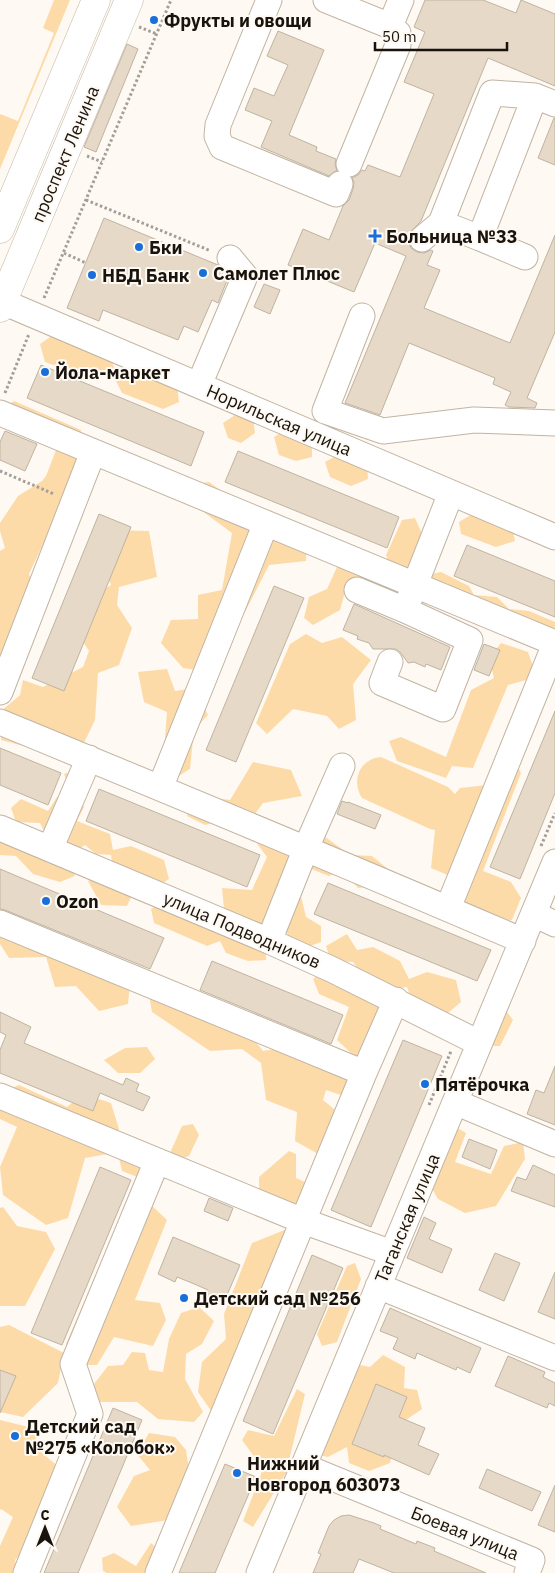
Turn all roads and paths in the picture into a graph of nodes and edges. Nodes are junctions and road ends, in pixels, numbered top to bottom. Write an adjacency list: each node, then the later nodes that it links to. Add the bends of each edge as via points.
1 (96, 0): 15 (main road, проспект Ленина)
2 (129, 0): 22 (main road, проспект Ленина)
3 (171, 0): 9 (path)
4 (269, 0): 7 (street, via 218,125 217,136 222,147 336,194 398,45 398,34)
5 (326, 0): 7 (street)
6 (401, 0): 7 (street)
7 (390, 26)
8 (137, 34): 9 (path, via 139,27)
9 (157, 34): 12 (path)
10 (545, 100): 14 (street, via 492,93); 16 (street)
11 (89, 149): 12 (path, via 86,155)
12 (102, 162): 13 (path)
13 (86, 200): 18 (path); 20 (path)
14 (441, 223): 16 (street); 17 (street)
15 (0, 229)
16 (480, 238): 19 (street)
17 (422, 239)
18 (63, 253): 21 (path); 23 (path)
19 (525, 257)
20 (230, 258): 25 (street, via 245,276)
21 (86, 263)
22 (1, 305): 23 (street, Норильская улица)
23 (36, 316): 25 (street, Норильская улица); 26 (path)
24 (362, 316): 27 (street, via 325,411 383,431 474,420)
25 (199, 385): 30 (street, Норильская улица)
26 (2, 405): 28 (street)
27 (555, 422)
28 (93, 452): 31 (street); 32 (street)
29 (0, 471): 31 (path)
30 (451, 493): 33 (street, Норильская улица); 34 (street)
31 (73, 502): 39 (street)
32 (266, 523): 34 (street); 43 (street)
33 (555, 537)
34 (415, 585): 36 (street); 37 (street)
35 (357, 590): 36 (street)
36 (405, 610): 38 (street, via 470,640 443,709 382,683)
37 (555, 644): 48 (street)
38 (390, 662)
39 (0, 692)
40 (0, 722): 41 (street)
41 (89, 758): 43 (street); 46 (street)
42 (342, 766): 45 (street)
43 (160, 788): 45 (street)
44 (0, 828): 46 (street, улица Подводников)
45 (306, 848): 48 (street); 51 (street)
46 (50, 849): 51 (street, улица Подводников)
47 (555, 862): 49 (street, Таганская улица)
48 (448, 908): 52 (street)
49 (545, 918): 52 (street, Таганская улица)
50 (0, 922): 55 (street)
51 (269, 941): 53 (street, улица Подводников)
52 (523, 941): 54 (street, Таганская улица)
53 (396, 1000): 54 (street, улица Подводников); 55 (street)
54 (479, 1042): 57 (street, Таганская улица)
55 (364, 1073): 60 (street)
56 (0, 1096): 59 (street)
57 (455, 1102): 58 (street); 61 (street, Таганская улица)
58 (555, 1144)
59 (157, 1161): 60 (street); 65 (street, via 73,1364 90,1414)
60 (303, 1221): 61 (street); 66 (street)
61 (392, 1253): 62 (street, Таганская улица)
62 (378, 1286): 63 (street); 64 (street, Таганская улица)
63 (555, 1358)
64 (303, 1466): 67 (street, Таганская улица); 68 (street, Боевая улица, via 532,1560)
65 (26, 1573)
66 (158, 1573)
67 (259, 1573)
68 (527, 1573)

